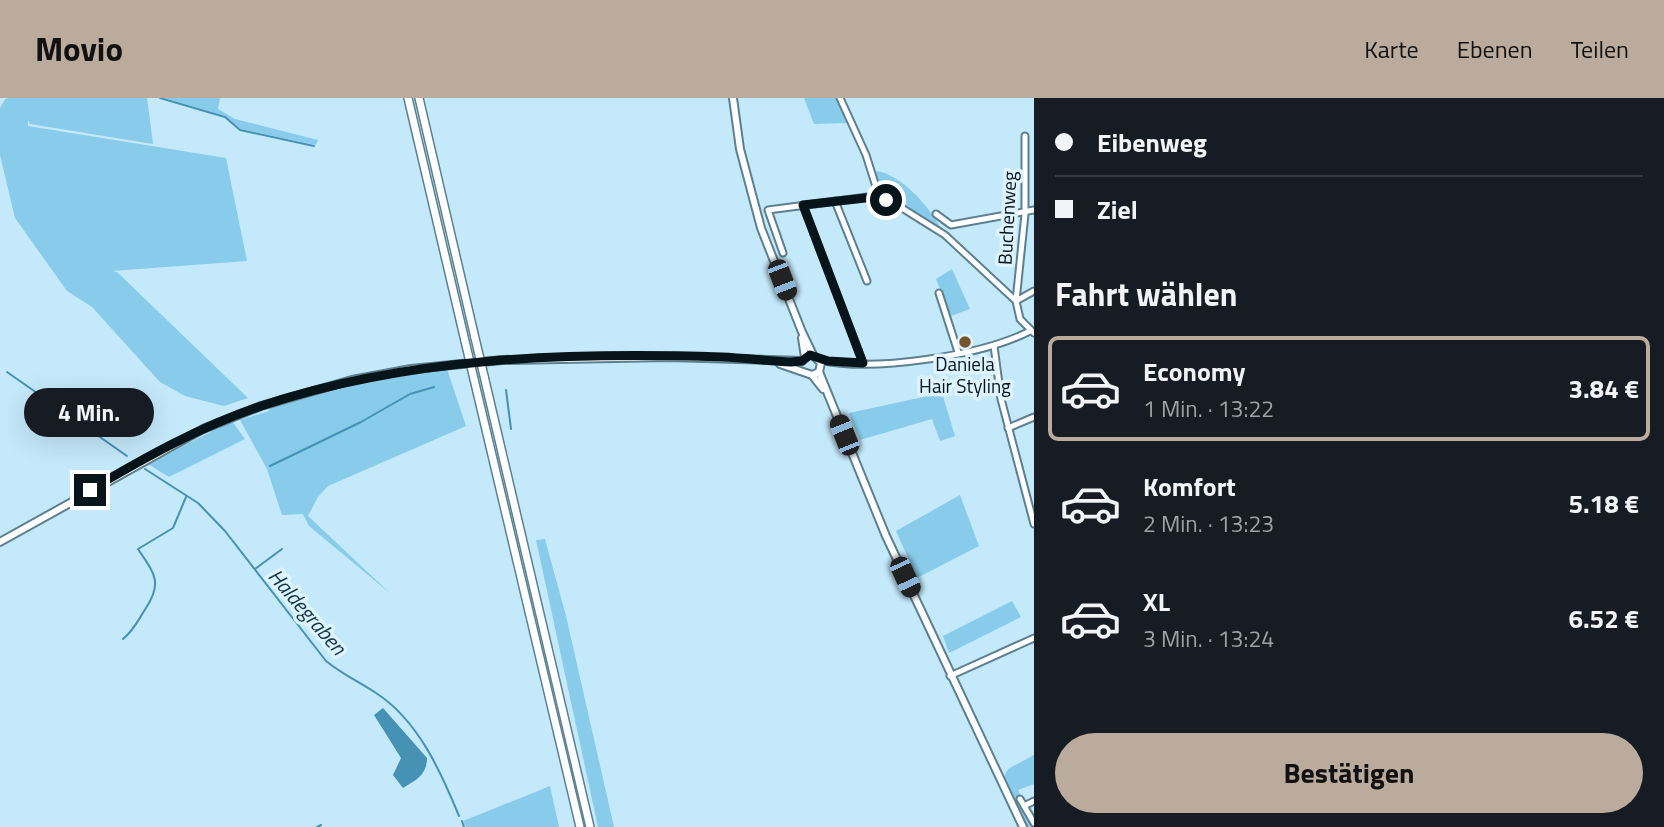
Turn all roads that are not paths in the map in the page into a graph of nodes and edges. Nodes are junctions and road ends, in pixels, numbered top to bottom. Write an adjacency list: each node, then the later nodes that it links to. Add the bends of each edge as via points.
1 (408, 98): 41 (highway, bridge)
2 (419, 98): 42 (highway, bridge)
3 (733, 98): 17 (main road, via 753,200)
4 (840, 98): 6 (street)
5 (1025, 136): 11 (street, Buchenweg)
6 (878, 193): 7 (street); 16 (street, via 945,235)
7 (835, 201): 8 (street); 13 (street)
8 (803, 205): 12 (street, via 768,210); 25 (street)
9 (1034, 211): 11 (street)
10 (936, 214): 11 (street, via 951,225)
11 (1025, 214): 16 (street, Buchenweg)
12 (783, 253)
13 (867, 281)
14 (1034, 291): 16 (street)
15 (939, 293): 20 (street)
16 (1016, 301): 18 (street, via 1020,318)
17 (802, 332): 21 (main road); 22 (main road)
18 (1032, 332): 19 (street)
19 (993, 346): 20 (street); 31 (street)
20 (958, 352): 25 (street)
21 (816, 357): 22 (main road); 24 (street); 26 (main road)
22 (803, 359): 23 (main road); 27 (main road)
23 (772, 361): 27 (main road); 34 (main road, via 695,357 502,360 352,380 261,406 203,429)
24 (839, 363): 25 (street); 26 (street)
25 (863, 363)
26 (820, 370): 28 (main road); 29 (main road)
27 (802, 371): 28 (main road)
28 (812, 375): 29 (main road)
29 (827, 393): 36 (main road)
30 (1034, 417): 31 (street)
31 (1009, 428): 32 (street)
32 (1032, 505): 33 (street)
33 (1034, 524)
34 (0, 542)
35 (1034, 638): 36 (street)
36 (950, 676): 43 (main road)
37 (1020, 799): 39 (street)
38 (1034, 801): 39 (street)
39 (1024, 806): 40 (street)
40 (1034, 823)
41 (580, 827)
42 (590, 827)
43 (1023, 827)

